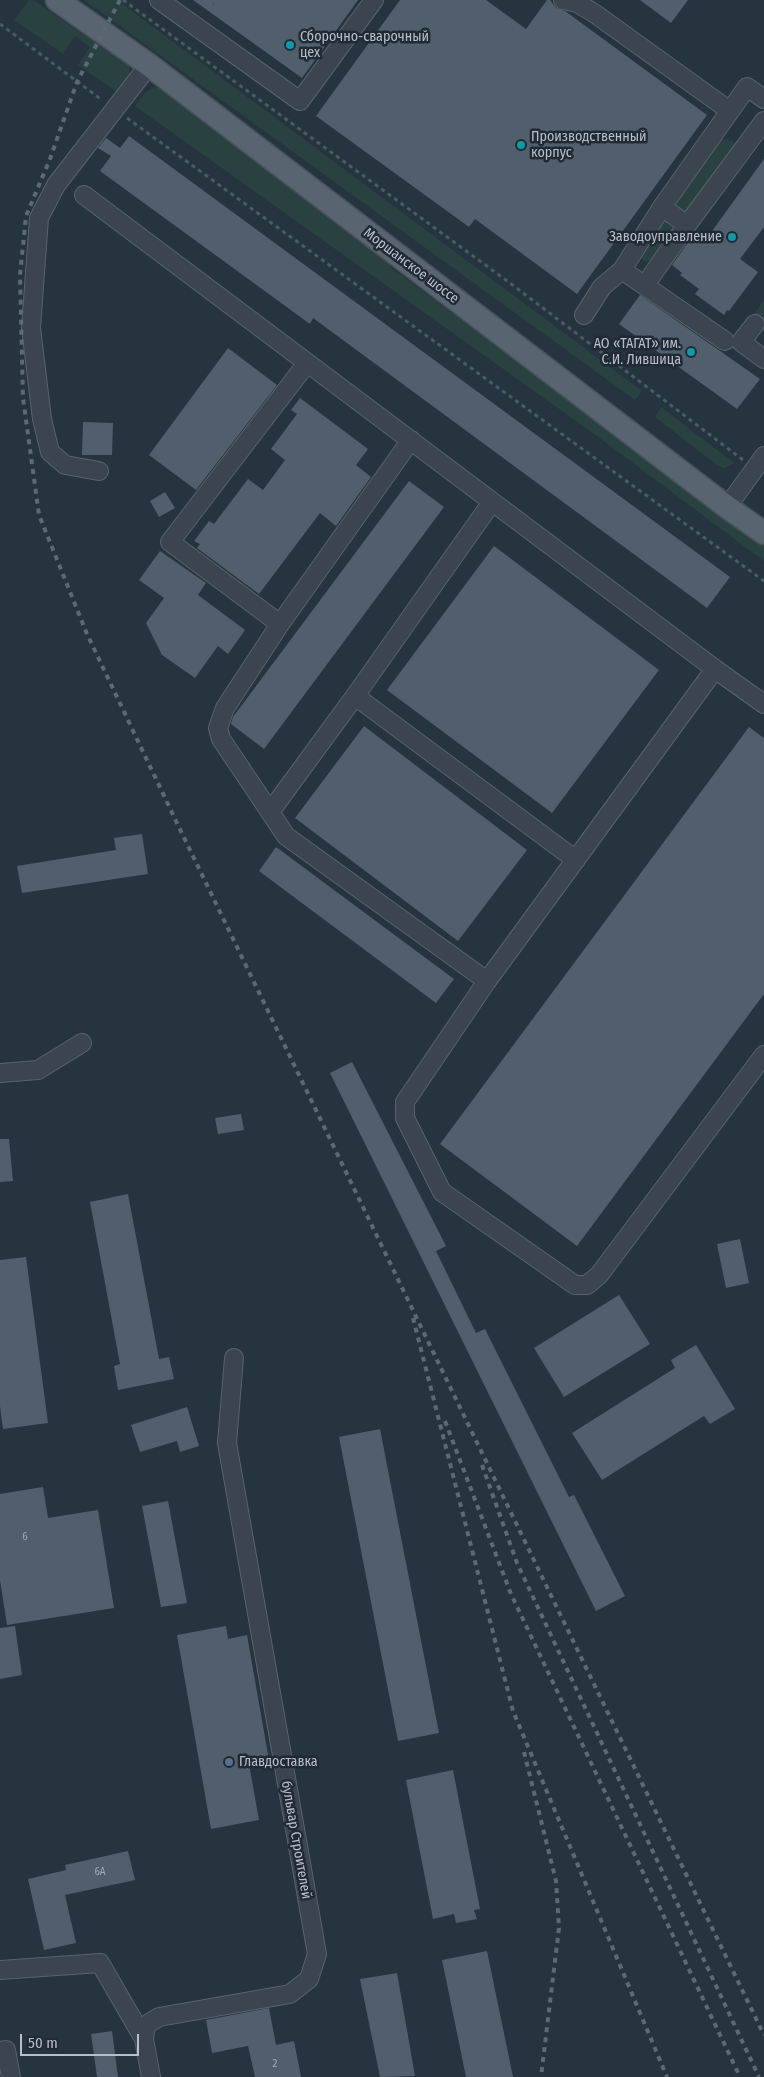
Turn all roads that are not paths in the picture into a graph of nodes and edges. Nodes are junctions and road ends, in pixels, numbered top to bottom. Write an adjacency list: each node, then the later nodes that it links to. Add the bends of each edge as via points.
1 (57, 0): 5 (main road, Моршанское шоссе)
2 (159, 0): 3 (street, via 300,101)
3 (374, 0)
4 (573, 1): 7 (street)
5 (149, 65): 21 (street, via 56,184 39,218 31,328 42,419 50,452 65,465); 23 (main road, Моршанское шоссе)
6 (764, 99): 7 (street, via 747,87)
7 (730, 110): 10 (street)
8 (764, 121): 11 (street)
9 (84, 195): 18 (street)
10 (662, 207): 11 (street); 12 (street)
11 (687, 224): 13 (street)
12 (622, 270): 13 (street); 14 (street, via 602,287)
13 (646, 285): 16 (street)
14 (584, 315)
15 (754, 324): 17 (street, via 741,342)
16 (725, 341)
17 (764, 359)
18 (307, 363): 19 (street); 25 (street, via 170,542)
19 (411, 440): 22 (street); 25 (street)
20 (759, 462): 23 (street)
21 (99, 471)
22 (492, 502): 26 (street); 27 (street)
23 (726, 507): 24 (main road, Моршанское шоссе)
24 (764, 533)
25 (280, 624): 29 (street, via 224,708 218,728 220,739)
26 (715, 669): 28 (street); 30 (street)
27 (355, 696): 29 (street); 30 (street)
28 (764, 704)
29 (270, 812): 31 (street, via 286,836)
30 (576, 860): 31 (street)
31 (487, 981): 33 (street, via 405,1102 405,1118 442,1192 574,1284 587,1285 599,1275)
32 (82, 1043): 34 (street, via 38,1070)
33 (764, 1055)
34 (0, 1073)
35 (234, 1358): 37 (street, бульвар Строителей, via 227,1443 317,1954 309,1979 290,1994 159,2017 146,2025)
36 (0, 1970): 37 (street, via 100,1962)
37 (144, 2039): 40 (street)
38 (0, 2051): 39 (street, via 6,2050)
39 (11, 2077)
40 (151, 2077)

